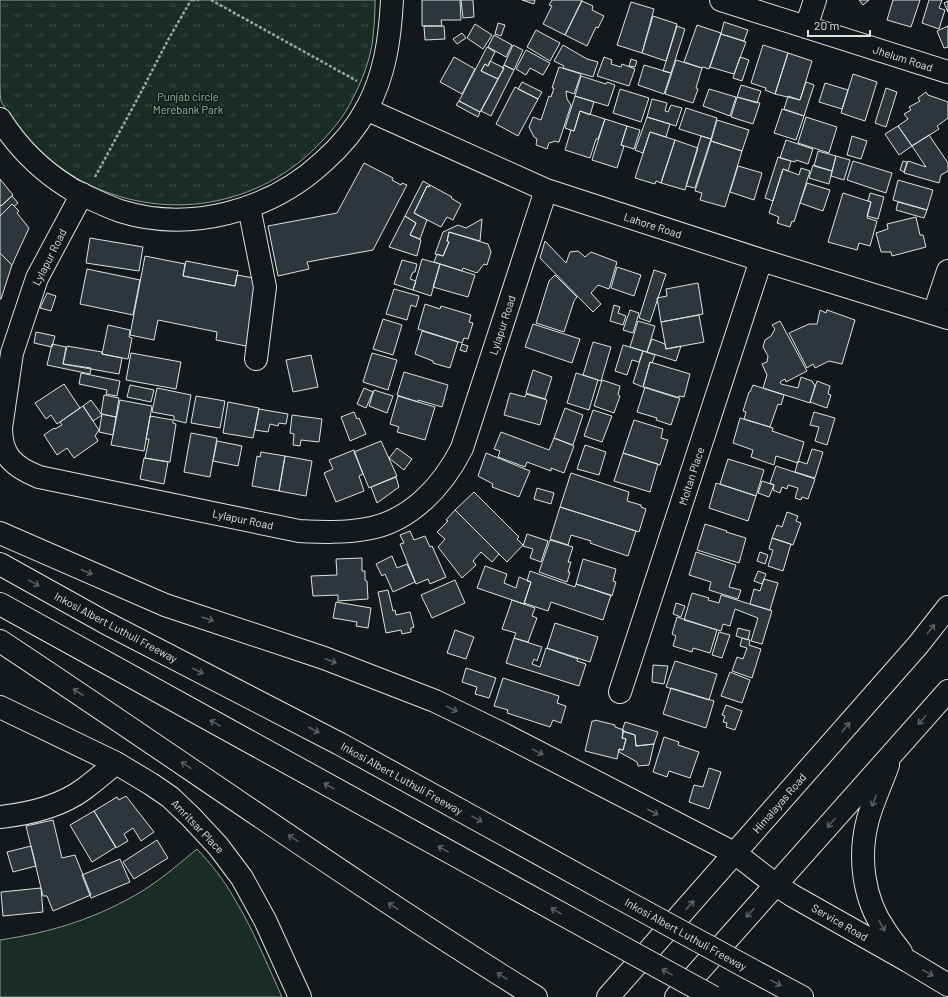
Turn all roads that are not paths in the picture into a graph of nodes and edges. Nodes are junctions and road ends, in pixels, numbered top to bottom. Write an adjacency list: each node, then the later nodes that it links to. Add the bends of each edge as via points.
1 (392, 0): 6 (main road, via 391,29 385,61)
2 (721, 0): 4 (main road, Jhelum Road)
3 (815, 0): 4 (main road)
4 (806, 27): 5 (main road, Jhelum Road)
5 (948, 72)
6 (370, 100): 8 (main road, Lahore Road); 10 (main road, via 352,130 313,172 289,189)
7 (0, 119): 9 (main road, via 9,134 36,164 68,188)
8 (546, 190): 9 (main road, Lylapur Road, via 462,448 453,466 427,497 397,519 368,529 321,532 299,531 38,477 18,467 9,459 3,449 1,428 12,353 37,278); 11 (main road, Lahore Road)
9 (82, 194): 10 (main road, via 121,211 150,217 207,217)
10 (249, 207): 14 (main road, via 265,287)
11 (761, 260): 13 (main road, Lahore Road); 21 (main road, Moltan Place)
12 (948, 271): 13 (main road)
13 (941, 316)
14 (256, 359)
15 (0, 533): 26 (main road, Service Road, one-way to 26, via 165,605 324,658 435,701)
16 (0, 564): 35 (main road, Inkosi Albert Luthuli Freeway, one-way to 35, bridge, via 106,623 340,744)
17 (0, 604): 34 (main road, one-way to 17, bridge)
18 (948, 607): 26 (main road, Himalayas Road, one-way to 18)
19 (0, 641): 31 (main road, one-way to 19, via 451,944)
20 (948, 691): 23 (main road, one-way to 23)
21 (620, 692)
22 (0, 707): 24 (main road, Amritsar Place)
23 (893, 752): 27 (main road, one-way to 27); 28 (main road, one-way to 28, via 868,818 863,867 866,886 878,917)
24 (116, 763): 25 (main road, via 84,790 67,798 32,811); 30 (main road, Amritsar Place, via 170,797 218,846 254,898)
25 (0, 817)
26 (736, 854): 27 (main road, Service Road); 32 (main road, Himalayas Road, one-way to 26)
27 (776, 885): 28 (main road, Service Road); 33 (main road, one-way to 33)
28 (908, 961): 29 (main road, Service Road, one-way to 29)
29 (948, 985)
30 (300, 997)
31 (536, 997)
32 (608, 997)
33 (676, 997)
34 (713, 997)
35 (802, 997)

